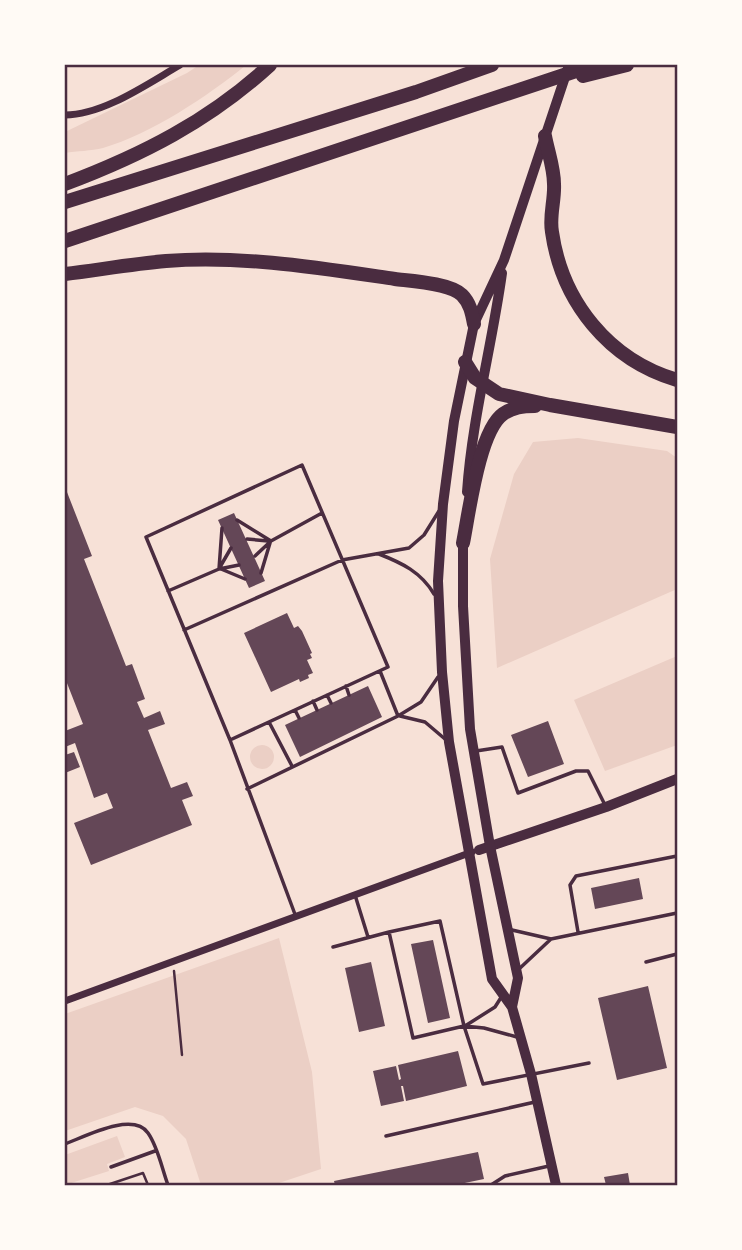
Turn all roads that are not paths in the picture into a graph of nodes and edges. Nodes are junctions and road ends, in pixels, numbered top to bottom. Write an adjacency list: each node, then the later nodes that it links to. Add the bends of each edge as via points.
1 (180, 65): 8 (street, via 115,102)
2 (270, 65): 10 (highway, via 203,119 134,156)
3 (492, 65): 11 (highway)
4 (569, 65): 9 (main road)
5 (594, 65): 7 (highway)
6 (627, 65): 7 (highway)
7 (511, 94): 12 (highway)
8 (65, 115)
9 (545, 136): 13 (main road); 17 (highway, via 554,184 551,230 571,295 593,326 624,355)
10 (65, 184)
11 (65, 202)
12 (65, 242)
13 (504, 260): 15 (main road); 18 (main road)
14 (65, 274): 15 (highway, via 167,261 324,268 455,291 470,306)
15 (474, 324): 16 (main road)
16 (465, 362): 18 (highway); 21 (main road)
17 (677, 380)
18 (482, 383): 19 (highway, via 499,394); 27 (main road)
19 (550, 405): 20 (highway); 27 (highway, via 512,409 491,428)
20 (677, 427)
21 (443, 504): 29 (lane, via 416,543); 37 (main road)
22 (322, 513): 26 (lane); 31 (lane); 36 (lane, via 302,465 146,537)
23 (237, 520): 26 (lane)
24 (222, 528): 33 (lane)
25 (247, 539): 26 (lane)
26 (271, 541): 30 (lane); 34 (lane)
27 (463, 543): 55 (main road, via 466,679)
28 (231, 548): 33 (lane)
29 (377, 554): 31 (lane); 37 (lane, via 416,572)
30 (255, 556)
31 (342, 560): 38 (lane); 39 (lane, via 388,667)
32 (239, 565): 33 (lane)
33 (219, 569): 35 (lane); 36 (lane)
34 (261, 573)
35 (245, 579)
36 (168, 591): 38 (lane)
37 (439, 604): 40 (main road)
38 (184, 630): 51 (lane)
39 (380, 671): 41 (lane); 48 (lane)
40 (442, 672): 48 (lane, via 427,696); 53 (main road)
41 (346, 686): 42 (lane); 43 (lane)
42 (327, 695): 44 (lane); 45 (lane)
43 (349, 695)
44 (313, 701): 46 (lane); 47 (lane)
45 (331, 703)
46 (295, 710): 49 (lane); 50 (lane)
47 (317, 710)
48 (398, 716): 53 (lane, via 425,722); 54 (lane, via 363,729)
49 (299, 718)
50 (269, 722): 51 (lane); 56 (lane)
51 (230, 740): 58 (lane)
52 (331, 742): 54 (lane)
53 (449, 742): 60 (main road, via 461,817)
54 (334, 747): 56 (lane)
55 (474, 751): 59 (lane, via 502,747 518,793 576,771 589,771); 60 (main road)
56 (293, 767): 58 (lane)
57 (677, 779): 59 (street)
58 (247, 789): 64 (lane)
59 (606, 807): 60 (street)
60 (480, 849): 62 (street); 65 (main road); 74 (main road, via 492,979)
61 (677, 856): 67 (lane, via 576,876 570,885)
62 (355, 895): 64 (street); 68 (lane)
63 (677, 913): 67 (lane)
64 (296, 917): 75 (street)
65 (509, 929): 69 (lane); 73 (main road)
66 (389, 932): 68 (lane); 77 (lane, via 440,921); 77 (lane, via 412,1038)
67 (578, 933): 69 (lane)
68 (368, 937): 70 (lane)
69 (551, 939): 73 (lane)
70 (332, 947)
71 (677, 954): 72 (lane)
72 (646, 962)
73 (517, 971): 76 (main road)
74 (503, 995): 76 (main road); 77 (lane, via 495,1007)
75 (65, 999)
76 (512, 1007): 78 (main road)
77 (464, 1026): 78 (lane); 80 (lane, via 483,1084)
78 (520, 1038): 80 (main road)
79 (589, 1063): 80 (lane)
80 (531, 1074): 81 (main road)
81 (537, 1101): 82 (lane); 85 (main road)
82 (386, 1136)
83 (65, 1143): 84 (lane, via 128,1124 148,1132)
84 (155, 1151): 86 (lane); 87 (lane)
85 (551, 1166): 88 (lane, via 505,1176); 89 (main road)
86 (111, 1167)
87 (168, 1185)
88 (491, 1185)
89 (556, 1185)

